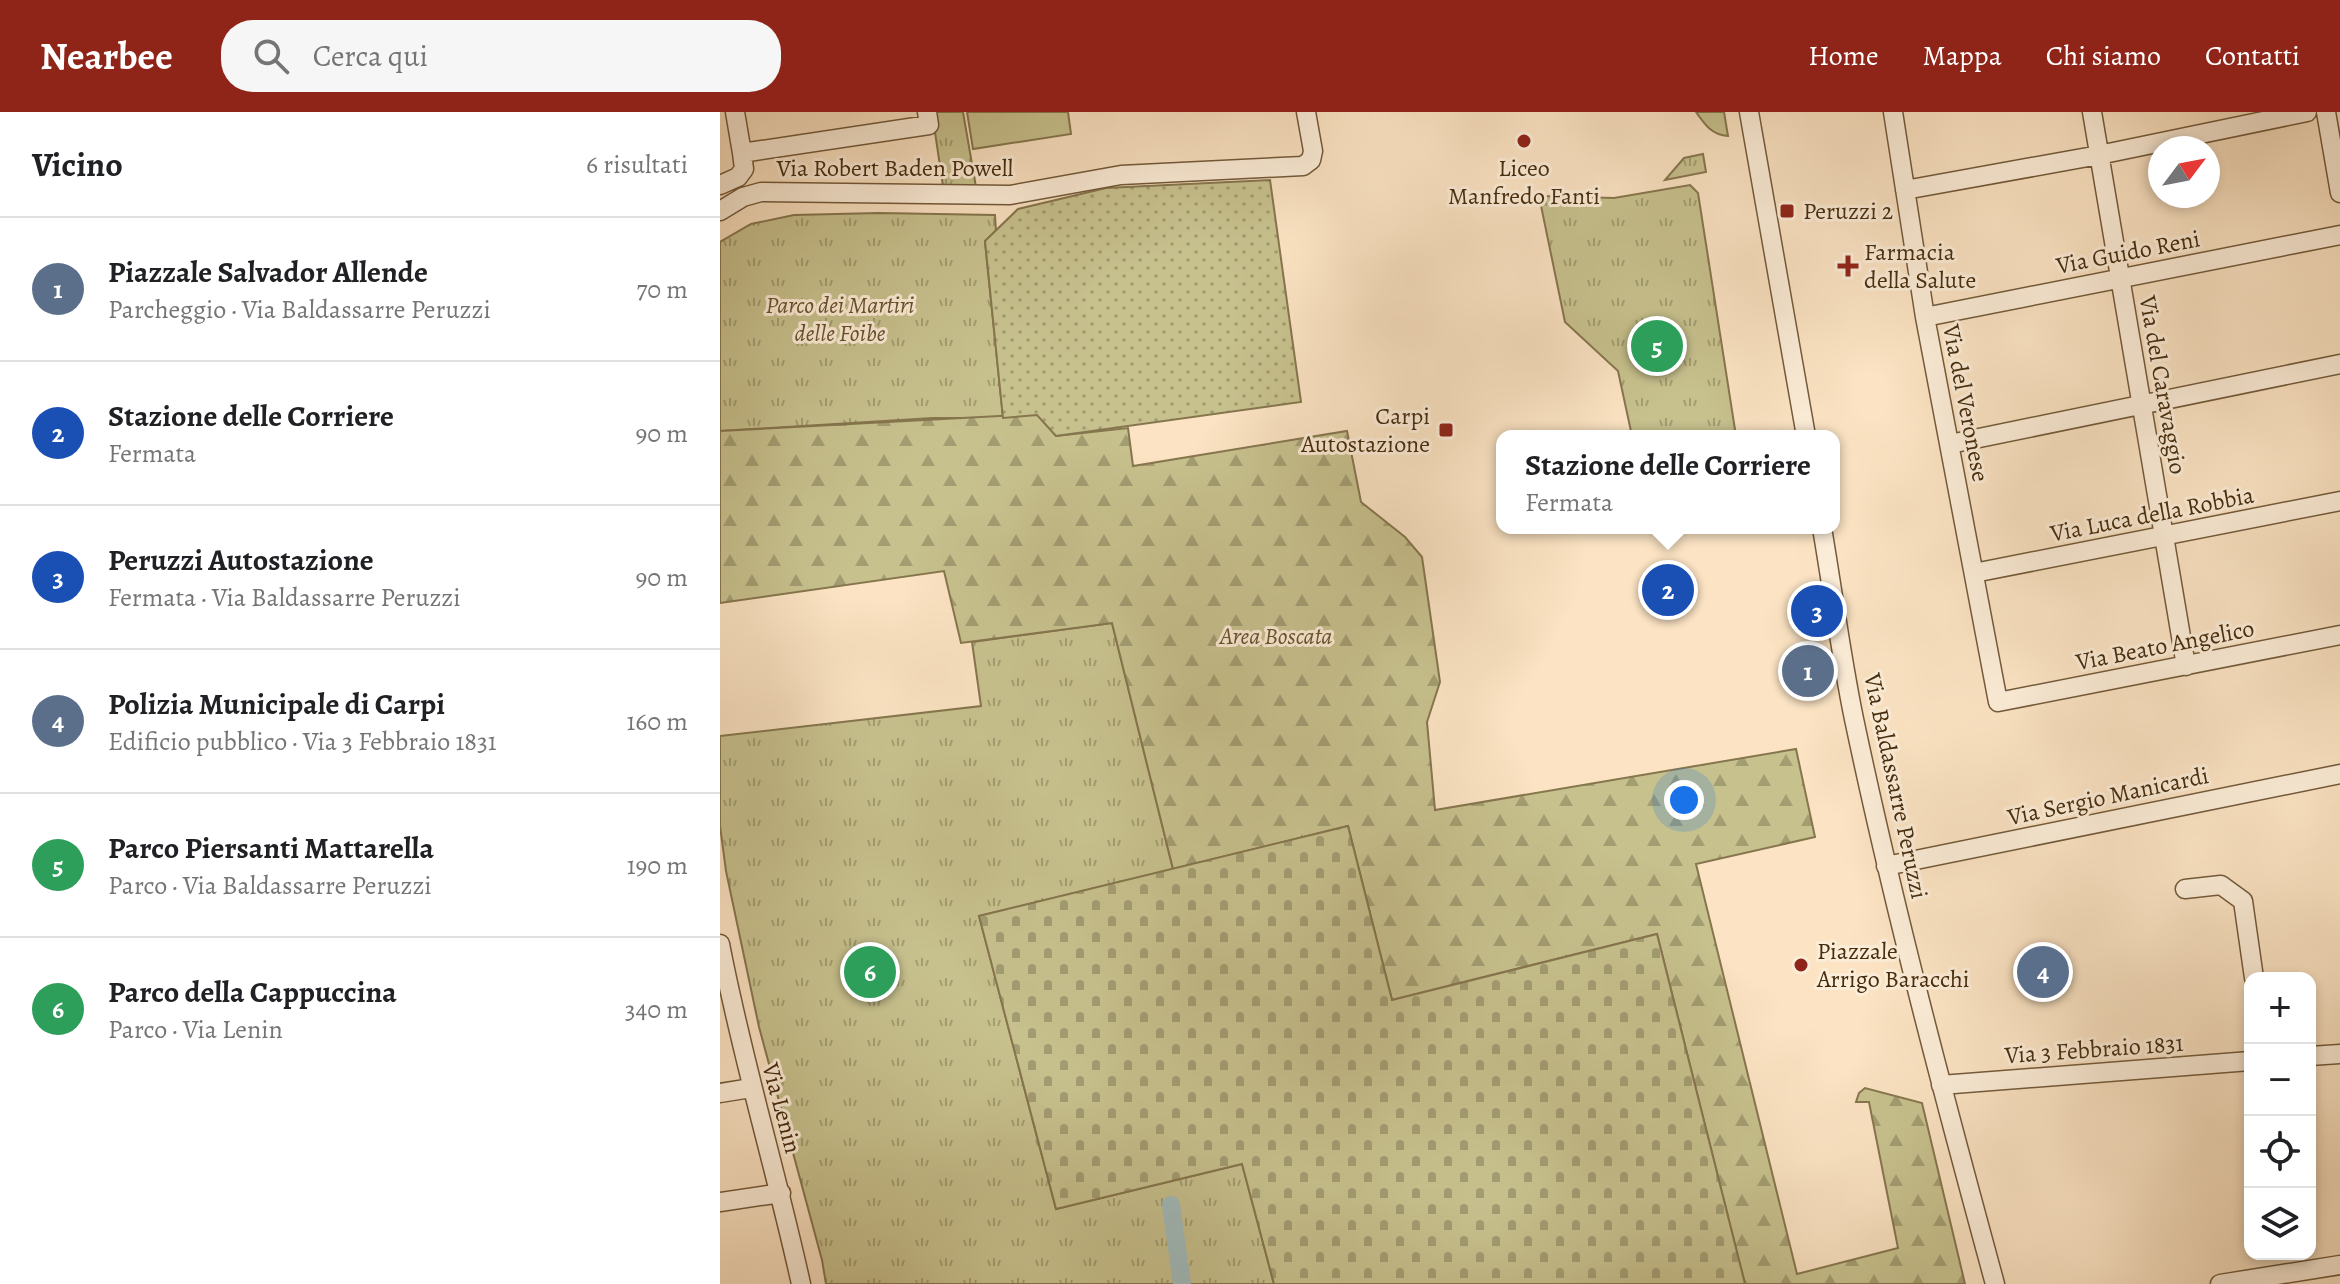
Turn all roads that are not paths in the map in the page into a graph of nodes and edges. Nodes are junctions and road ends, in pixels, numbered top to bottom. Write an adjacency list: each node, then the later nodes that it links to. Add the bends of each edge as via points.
1 (735, 112): 9 (street)
2 (927, 112): 9 (street, via 929,125)
3 (1306, 112): 14 (street, Via Robert Baden Powell, via 1313,151 1303,166 1121,175 1010,195 761,192)
4 (1749, 112): 20 (street)
5 (1893, 112): 12 (street, Via del Veronese)
6 (2092, 112): 10 (street, Via del Caravaggio)
7 (2307, 112): 10 (street)
8 (2326, 112): 13 (street)
9 (742, 153): 11 (street, via 744,169)
10 (2099, 155): 12 (street); 16 (street, Via del Caravaggio)
11 (720, 185)
12 (1905, 190): 17 (street, Via del Veronese)
13 (2340, 193)
14 (720, 211)
15 (2340, 235): 16 (street, Via Guido Reni)
16 (2120, 277): 17 (street, Via Guido Reni); 19 (street, Via del Caravaggio)
17 (1925, 317): 21 (street, Via del Veronese)
18 (2340, 364): 19 (street)
19 (2142, 407): 21 (street); 24 (street, Via del Caravaggio)
20 (1805, 430)
21 (1950, 444): 25 (street, Via del Veronese)
22 (2340, 501): 24 (street, Via Luca della Robbia)
23 (1823, 534): 30 (street, Via Baldassarre Peruzzi)
24 (2164, 536): 25 (street, Via Luca della Robbia); 27 (street, Via del Caravaggio)
25 (1974, 573): 28 (street, Via del Veronese)
26 (2340, 635): 27 (street, Via Beato Angelico)
27 (2186, 666): 28 (street, Via Beato Angelico)
28 (1998, 702)
29 (2340, 774): 30 (street, Via Sergio Manicardi)
30 (1886, 866): 38 (street, Via Baldassarre Peruzzi)
31 (2185, 889): 34 (street, via 2221,885 2243,901)
32 (720, 944): 33 (street, Via Lenin)
33 (722, 970): 39 (street, Via Lenin)
34 (2253, 972)
35 (2340, 1054): 36 (street)
36 (2316, 1056)
37 (2244, 1061): 38 (street, Via 3 Febbraio 1831)
38 (1941, 1085): 45 (street, Via Baldassarre Peruzzi)
39 (751, 1088): 40 (street); 41 (street, Via Lenin)
40 (720, 1093)
41 (781, 1193): 42 (street); 44 (street, Via Lenin)
42 (720, 1202)
43 (2340, 1265): 46 (street)
44 (801, 1284)
45 (1995, 1284)
46 (2220, 1284)

